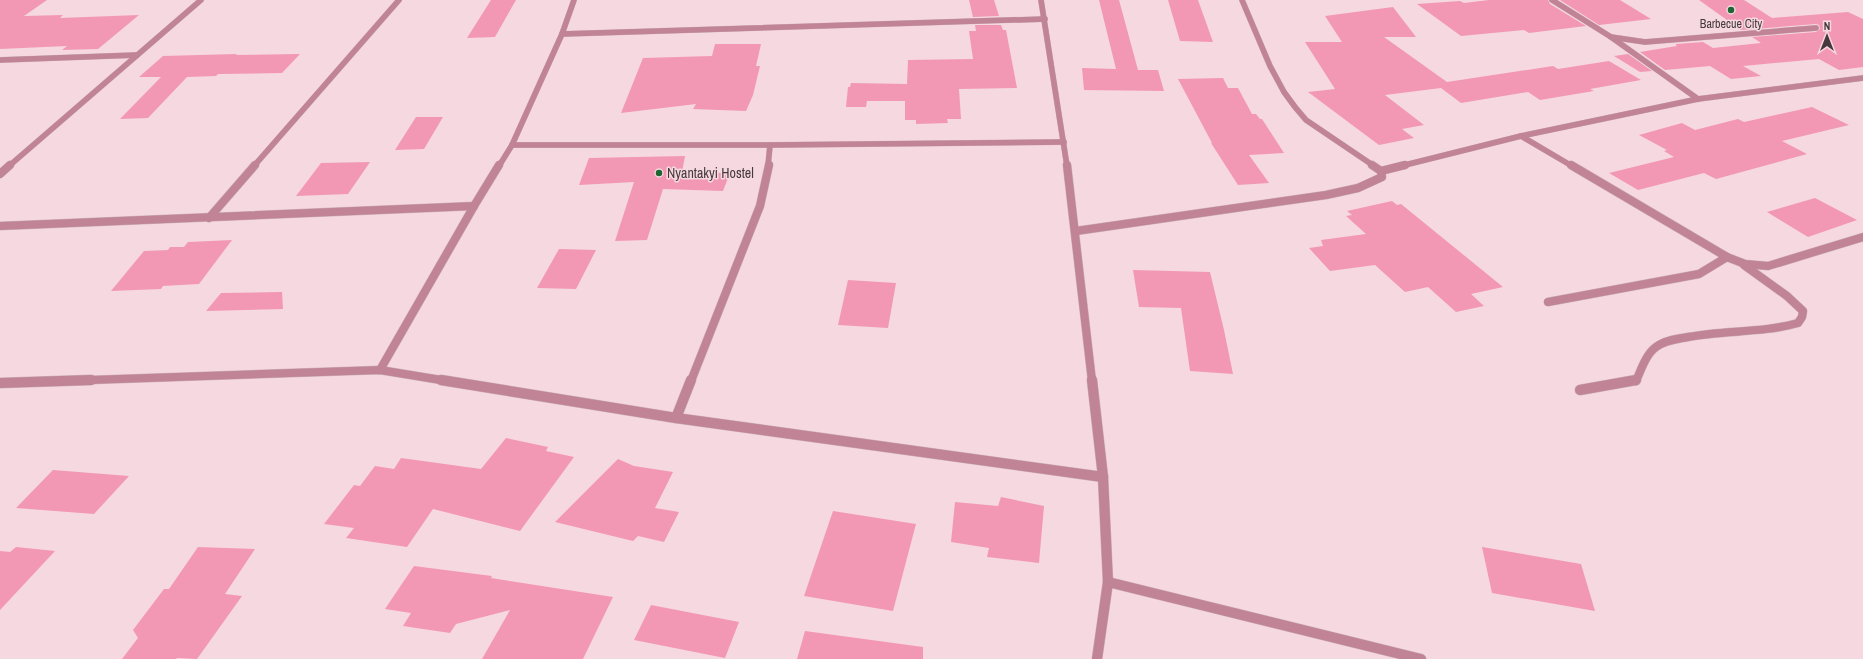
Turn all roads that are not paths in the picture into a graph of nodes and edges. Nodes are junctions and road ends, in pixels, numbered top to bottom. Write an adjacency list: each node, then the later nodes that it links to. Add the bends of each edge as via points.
1 (201, 0): 11 (street)
2 (399, 0): 22 (street)
3 (574, 0): 9 (street)
4 (1041, 0): 7 (street)
5 (1242, 0): 19 (street, via 1270,66 1284,92 1306,120)
6 (1552, 0): 10 (street)
7 (1045, 19): 9 (street); 16 (street)
8 (1816, 28): 10 (street, via 1645,42)
9 (562, 34): 17 (street)
10 (1611, 37): 14 (street)
11 (137, 55): 12 (street); 20 (street)
12 (0, 60)
13 (1863, 78): 14 (street)
14 (1698, 99): 15 (street)
15 (1521, 136): 19 (street); 26 (street)
16 (1064, 142): 18 (street); 24 (street)
17 (512, 145): 18 (street); 21 (street)
18 (770, 145): 32 (street, via 768,173 760,206)
19 (1381, 171): 24 (street, via 1382,177 1373,184 1352,189)
20 (0, 174)
21 (474, 206): 22 (street); 29 (street)
22 (209, 218): 23 (street)
23 (0, 226)
24 (1076, 231): 33 (street)
25 (1863, 237): 27 (street, via 1768,266)
26 (1727, 257): 27 (street); 28 (street, via 1699,274)
27 (1740, 262): 31 (street, via 1787,296 1803,311 1798,323 1779,328 1672,340 1657,346 1644,363 1636,381)
28 (1548, 302)
29 (380, 370): 30 (street); 32 (street)
30 (0, 383)
31 (1580, 390)
32 (676, 418): 33 (street)
33 (1103, 477): 34 (street)
34 (1108, 582): 35 (street); 36 (street)
35 (1097, 659)
36 (1421, 659)

